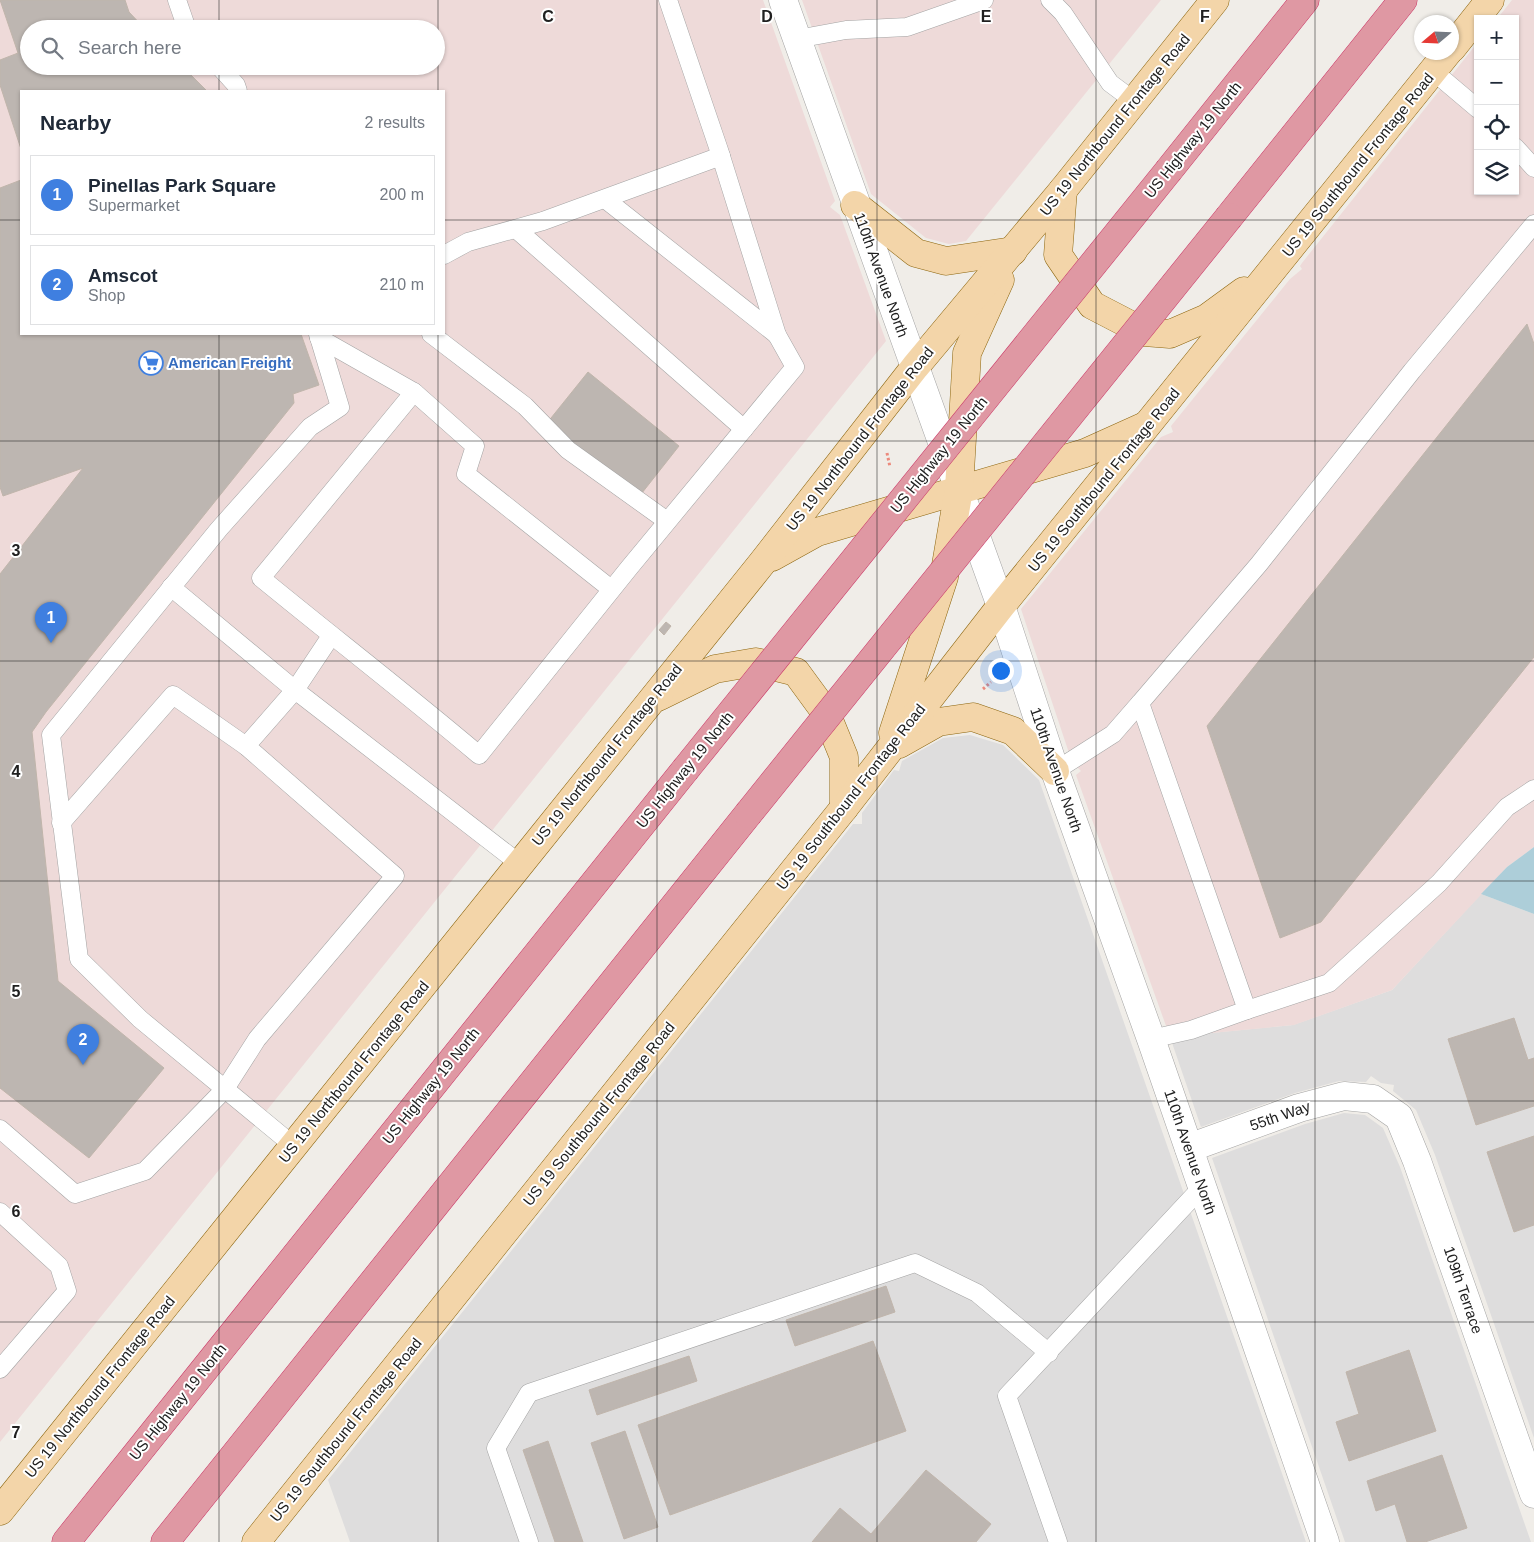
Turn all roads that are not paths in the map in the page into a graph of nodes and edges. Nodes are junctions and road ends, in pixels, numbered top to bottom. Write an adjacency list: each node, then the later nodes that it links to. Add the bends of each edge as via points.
1 (668, 0): 19 (lane)
2 (783, 0): 11 (street, 110th Avenue North)
3 (984, 0): 11 (lane, via 907,27 846,30)
4 (1050, 0): 16 (lane, via 1110,83)
5 (1215, 0): 16 (main road, US 19 Northbound Frontage Road)
6 (1306, 0): 66 (highway, US Highway 19 North, bridge)
7 (1403, 0): 67 (highway, bridge)
8 (1490, 0): 12 (main road)
9 (181, 1): 10 (lane)
10 (185, 20)
11 (796, 39): 23 (street, 110th Avenue North)
12 (1459, 39)
13 (1440, 62): 17 (lane); 28 (main road, US 19 Southbound Frontage Road)
14 (227, 75): 15 (lane)
15 (238, 90)
16 (1134, 101): 21 (main road, US 19 Northbound Frontage Road)
17 (1475, 105)
18 (1518, 150): 20 (lane)
19 (721, 156): 22 (lane); 30 (lane)
20 (1534, 168)
21 (1063, 190): 26 (main road, US 19 Northbound Frontage Road); 28 (main road, via 1058,255 1092,304 1144,332 1170,334 1208,318)
22 (605, 199): 25 (lane); 30 (lane)
23 (855, 205): 26 (main road, via 916,253 946,261); 32 (street, 110th Avenue North)
24 (1534, 224): 45 (lane, via 1259,564)
25 (516, 229): 27 (lane, via 468,242); 35 (lane)
26 (1013, 251): 32 (main road, US 19 Northbound Frontage Road); 36 (main road, via 967,353)
27 (445, 254)
28 (1277, 267): 34 (main road, US 19 Southbound Frontage Road)
29 (432, 335): 37 (lane, via 525,406 568,450)
30 (777, 335): 35 (lane, via 795,368)
31 (319, 336): 33 (lane); 39 (lane, via 340,406 310,428)
32 (915, 367): 36 (street, 110th Avenue North); 38 (main road, US 19 Northbound Frontage Road)
33 (414, 392): 40 (lane, via 475,446 466,474); 42 (lane, via 262,578)
34 (1149, 424): 36 (main road, via 1085,453); 41 (main road, US 19 Southbound Frontage Road)
35 (744, 429): 37 (lane)
36 (959, 489): 38 (main road, via 817,532); 41 (street, 110th Avenue North); 47 (main road, via 944,577)
37 (667, 521): 40 (lane)
38 (762, 563): 44 (main road, US 19 Northbound Frontage Road)
39 (171, 587): 43 (lane); 51 (lane, via 51,735)
40 (612, 589): 42 (lane, via 478,754 385,675)
41 (1001, 606): 47 (main road, US 19 Southbound Frontage Road); 48 (street, 110th Avenue North)
42 (331, 636): 43 (lane)
43 (295, 690): 46 (lane); 52 (lane)
44 (650, 701): 50 (main road, via 715,669 756,662 796,672 826,713 844,757); 52 (main road, US 19 Northbound Frontage Road)
45 (1140, 703): 48 (lane, via 1113,734); 53 (lane)
46 (246, 746): 51 (lane, via 172,695); 55 (lane, via 395,876 257,1039)
47 (887, 751): 48 (main road, via 938,722 973,717 1013,731); 50 (main road, US 19 Southbound Frontage Road)
48 (1056, 771): 54 (street, 110th Avenue North)
49 (1534, 789): 53 (lane, via 1507,807 1439,883 1329,983)
50 (844, 808): 68 (main road, US 19 Southbound Frontage Road)
51 (61, 823): 55 (lane, via 79,959 140,1019)
52 (520, 864): 58 (main road, US 19 Northbound Frontage Road)
53 (1247, 1010): 54 (lane)
54 (1151, 1040): 59 (street, 110th Avenue North)
55 (225, 1089): 57 (lane, via 145,1170 76,1194); 58 (lane)
56 (1373, 1099): 59 (street, 55th Way, via 1344,1096 1299,1108); 64 (street, 109th Terrace, via 1399,1117 1417,1161)
57 (0, 1130)
58 (294, 1146): 65 (main road, US 19 Northbound Frontage Road)
59 (1189, 1148): 60 (street, 110th Avenue North)
60 (1202, 1187): 62 (lane); 71 (street, 110th Avenue North)
61 (0, 1212): 63 (lane, via 59,1266 67,1291)
62 (1048, 1353): 69 (lane, via 977,1292 915,1263 529,1393 496,1448); 70 (lane, via 1007,1396)
63 (0, 1369)
64 (1534, 1494)
65 (2, 1505)
66 (66, 1542)
67 (165, 1542)
68 (256, 1542)
69 (530, 1542)
70 (1058, 1542)
71 (1325, 1542)

